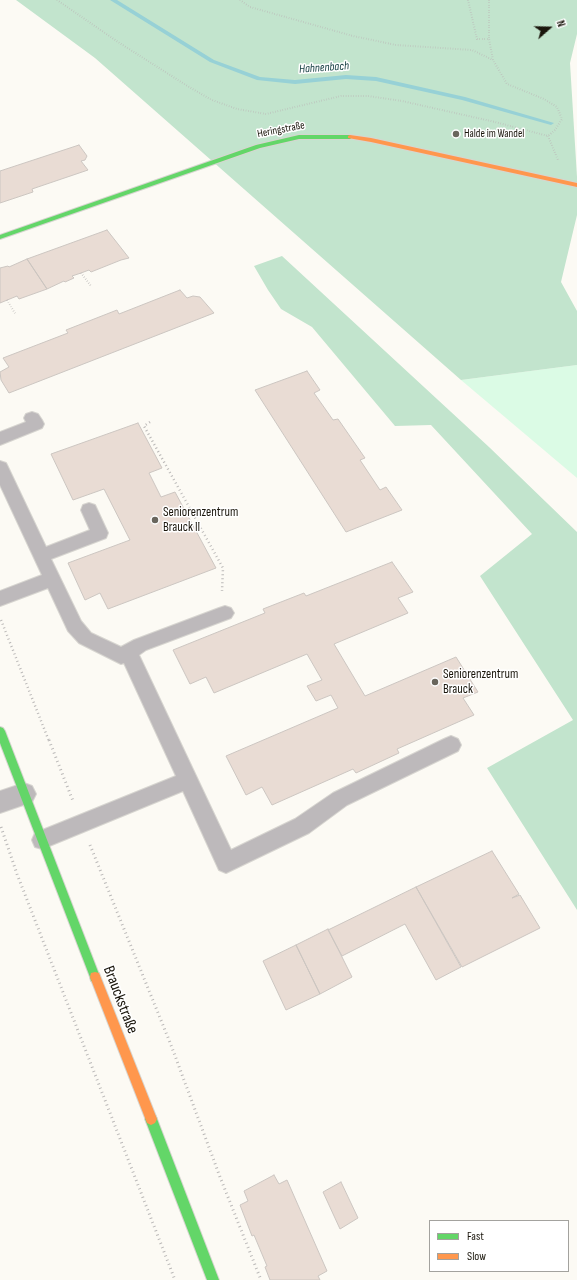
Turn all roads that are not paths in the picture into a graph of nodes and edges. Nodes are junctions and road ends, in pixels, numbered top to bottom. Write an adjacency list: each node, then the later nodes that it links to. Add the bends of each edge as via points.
1 (577, 185): 2 (street, Heringstraße, via 371,140 299,137 258,146)
2 (0, 237)
3 (32, 418): 4 (lane, via 36,424)
4 (0, 439)
5 (0, 467): 7 (lane)
6 (89, 510): 7 (lane, via 100,534)
7 (41, 556): 8 (lane)
8 (51, 579): 9 (lane); 11 (lane, via 74,626 85,638 120,656)
9 (0, 599)
10 (225, 613): 11 (lane, via 140,645)
11 (128, 652): 14 (lane)
12 (0, 731): 15 (street, Brauckstraße)
13 (452, 744): 14 (lane, via 340,799 302,826 226,863)
14 (186, 780): 17 (lane)
15 (24, 794): 16 (street); 17 (street, Brauckstraße)
16 (0, 802)
17 (42, 840): 18 (street, Brauckstraße)
18 (213, 1280)

